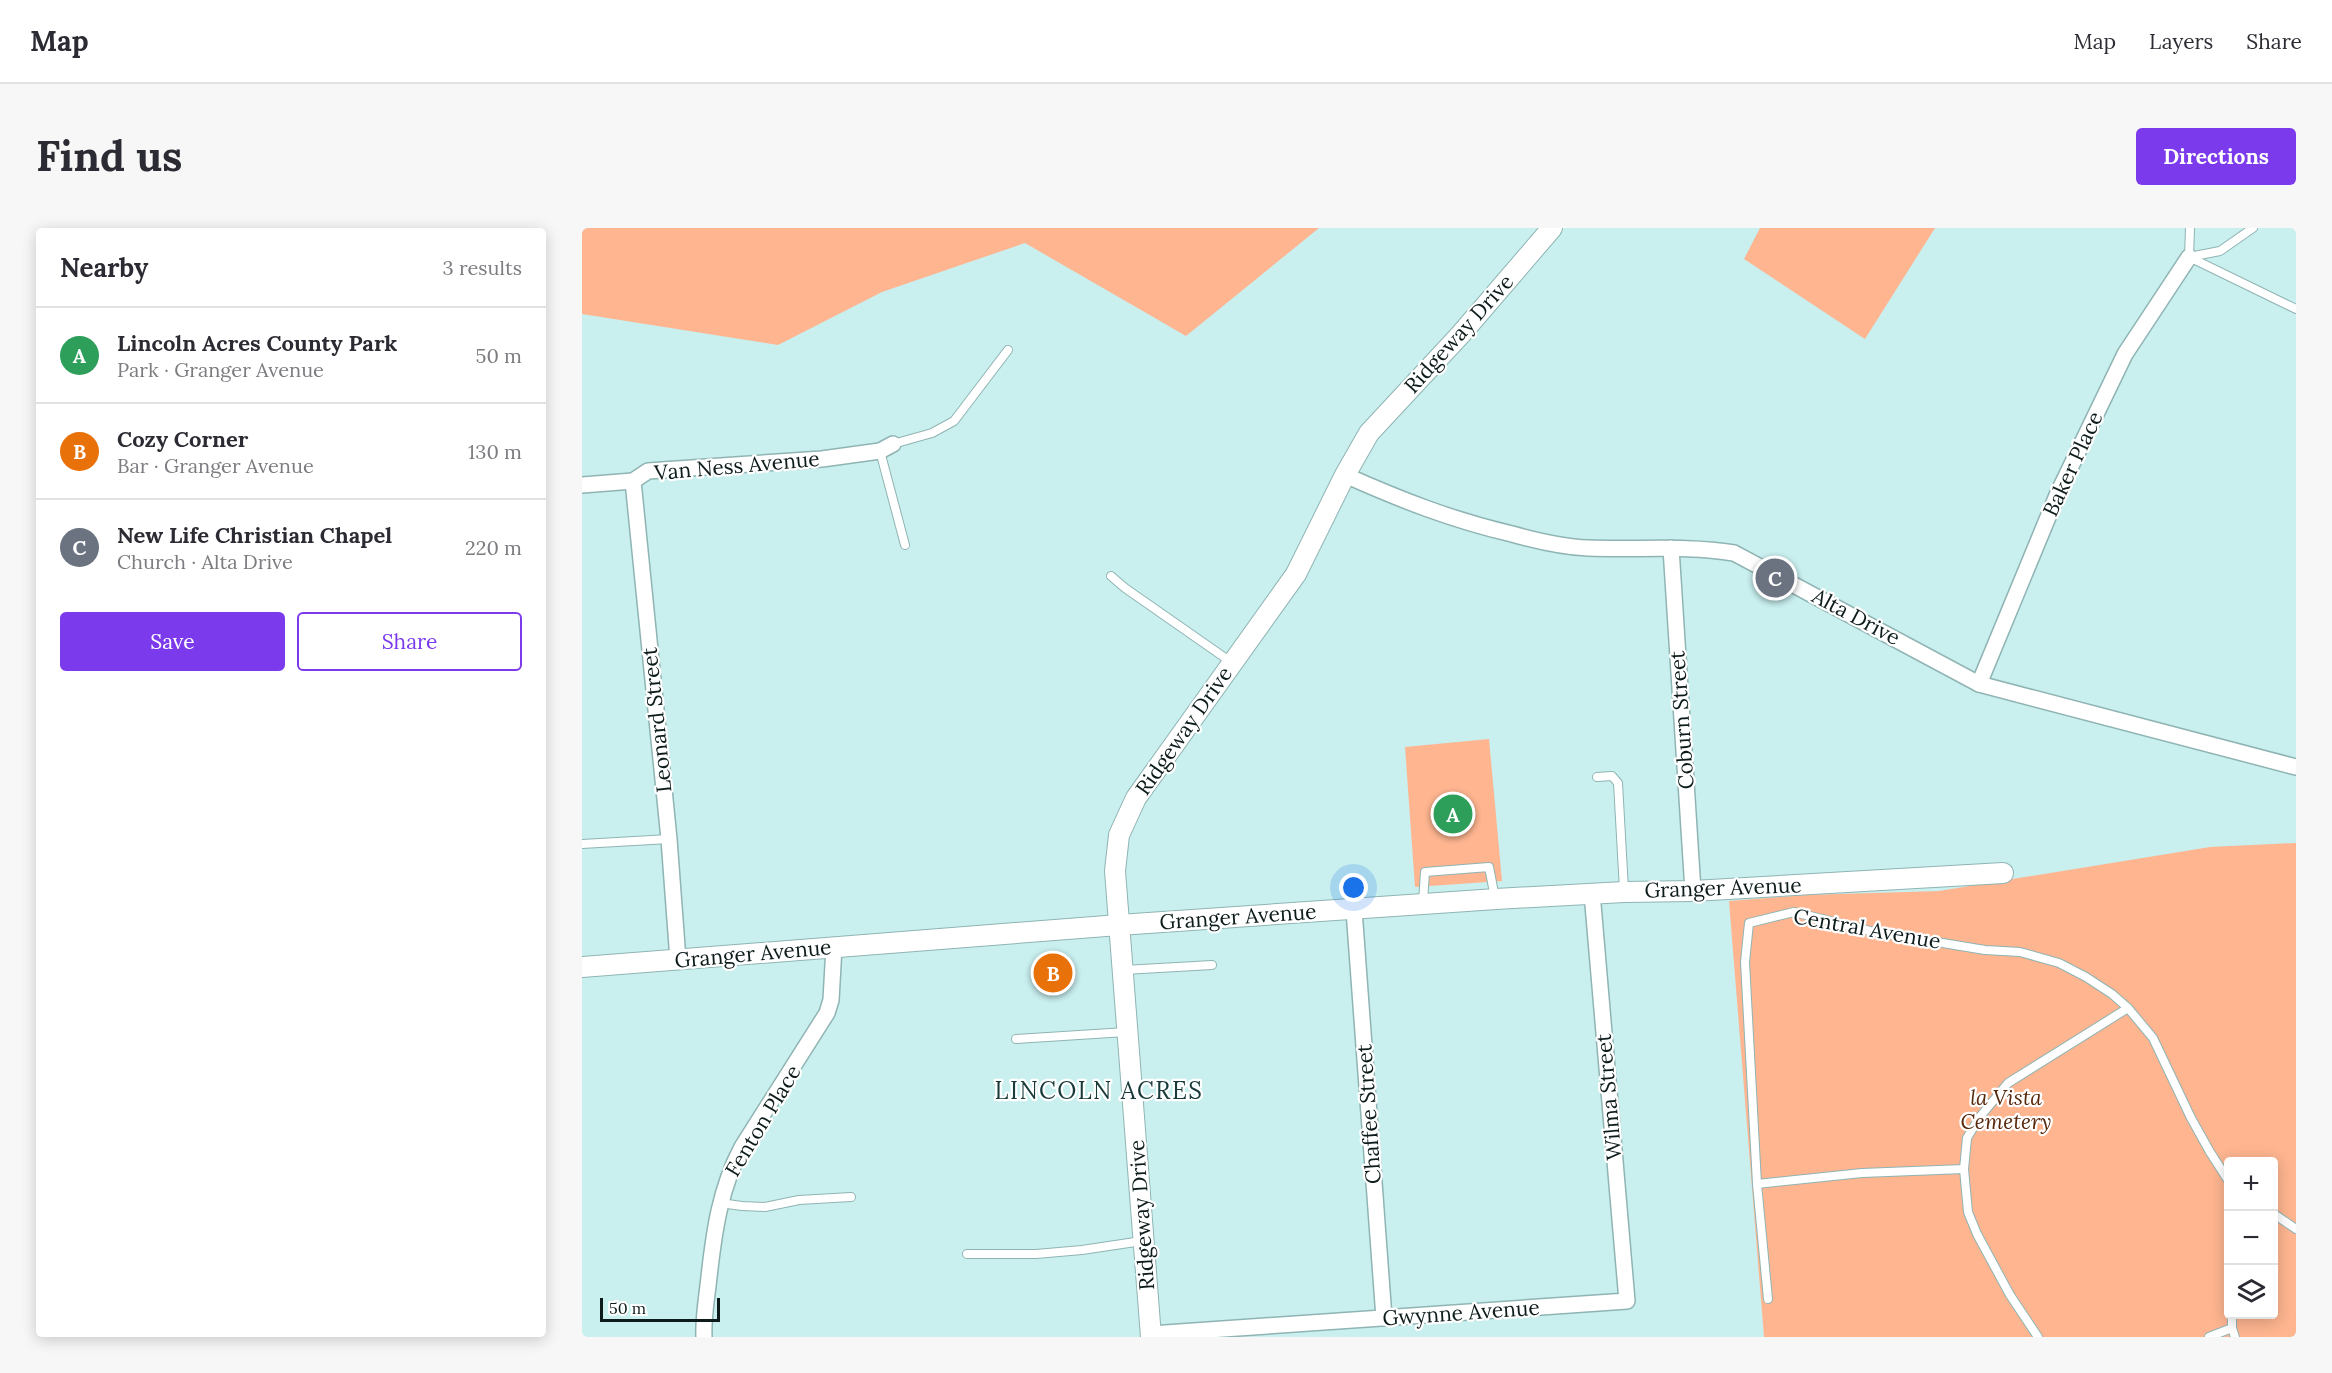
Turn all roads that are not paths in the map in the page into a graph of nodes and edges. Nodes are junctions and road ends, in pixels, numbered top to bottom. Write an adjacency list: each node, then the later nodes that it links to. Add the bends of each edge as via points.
1 (1552, 228): 8 (street, Ridgeway Drive, via 1369,433)
2 (2190, 228): 4 (lane)
3 (2253, 228): 4 (lane, via 2220,251)
4 (2189, 256): 5 (lane); 15 (street, Baker Place, via 2125,354 2058,493)
5 (2296, 309)
6 (1008, 350): 7 (lane, via 954,421 932,433)
7 (886, 447): 9 (street, Van Ness Avenue, via 822,459 648,471); 11 (lane)
8 (1345, 475): 12 (street, Alta Drive, via 1448,517 1546,543 1587,548); 14 (street, Ridgeway Drive, via 1296,574)
9 (633, 481): 10 (street, Van Ness Avenue); 18 (street, Leonard Street)
10 (582, 485)
11 (905, 545)
12 (1671, 548): 15 (street, Alta Drive, via 1734,553); 21 (street, Coburn Street)
13 (1112, 576): 14 (lane)
14 (1233, 663): 28 (street, Ridgeway Drive, via 1136,798 1119,835 1115,871)
15 (1979, 684): 16 (street, Alta Drive)
16 (2296, 767)
17 (1597, 777): 22 (lane, via 1612,776 1617,783)
18 (669, 839): 19 (lane); 30 (street, Leonard Street)
19 (582, 844)
20 (2002, 873): 21 (street, Granger Avenue)
21 (1693, 891): 22 (street, Granger Avenue)
22 (1624, 892): 23 (street, Granger Avenue)
23 (1592, 893): 24 (street, Granger Avenue); 47 (street, Wilma Street)
24 (1496, 899): 25 (street, Granger Avenue); 25 (lane, via 1489,867 1425,872)
25 (1423, 904): 26 (street, Granger Avenue)
26 (1354, 910): 28 (street, Granger Avenue); 48 (street, Chaffee Street)
27 (1749, 923): 34 (lane, Central Avenue, via 1794,912 1870,931 2020,952 2059,963 2103,988); 39 (lane, Granger Avenue, via 1745,962)
28 (1119, 925): 29 (street, Granger Avenue); 33 (street, Ridgeway Drive)
29 (834, 947): 30 (street, Granger Avenue); 41 (street, Fenton Place, via 827,1014 742,1148)
30 (678, 960): 32 (street, Granger Avenue)
31 (1212, 965): 33 (lane)
32 (582, 967)
33 (1123, 970): 35 (street, Ridgeway Drive)
34 (2128, 1008): 37 (lane, via 2008,1083 1967,1138); 38 (lane, Central Avenue, via 2153,1038 2196,1126)
35 (1128, 1032): 36 (lane); 44 (street, Ridgeway Drive)
36 (1016, 1039)
37 (1964, 1169): 39 (lane, via 1862,1173); 53 (lane, via 1968,1212 1977,1234)
38 (2224, 1172)
39 (1757, 1184): 46 (lane, Granger Avenue)
40 (851, 1197): 41 (lane, via 799,1200 765,1207)
41 (720, 1203): 52 (street, Fenton Place)
42 (2278, 1217): 43 (lane)
43 (2296, 1229)
44 (1144, 1240): 45 (lane, via 1082,1251); 51 (street, Ridgeway Drive)
45 (967, 1254)
46 (1768, 1299)
47 (1627, 1301): 48 (street, Gwynne Avenue)
48 (1384, 1318): 51 (street, Gwynne Avenue)
49 (2232, 1319): 50 (lane)
50 (2232, 1328): 54 (lane); 55 (lane)
51 (1151, 1335)
52 (704, 1337)
53 (2038, 1337)
54 (2209, 1337)
55 (2235, 1337)

